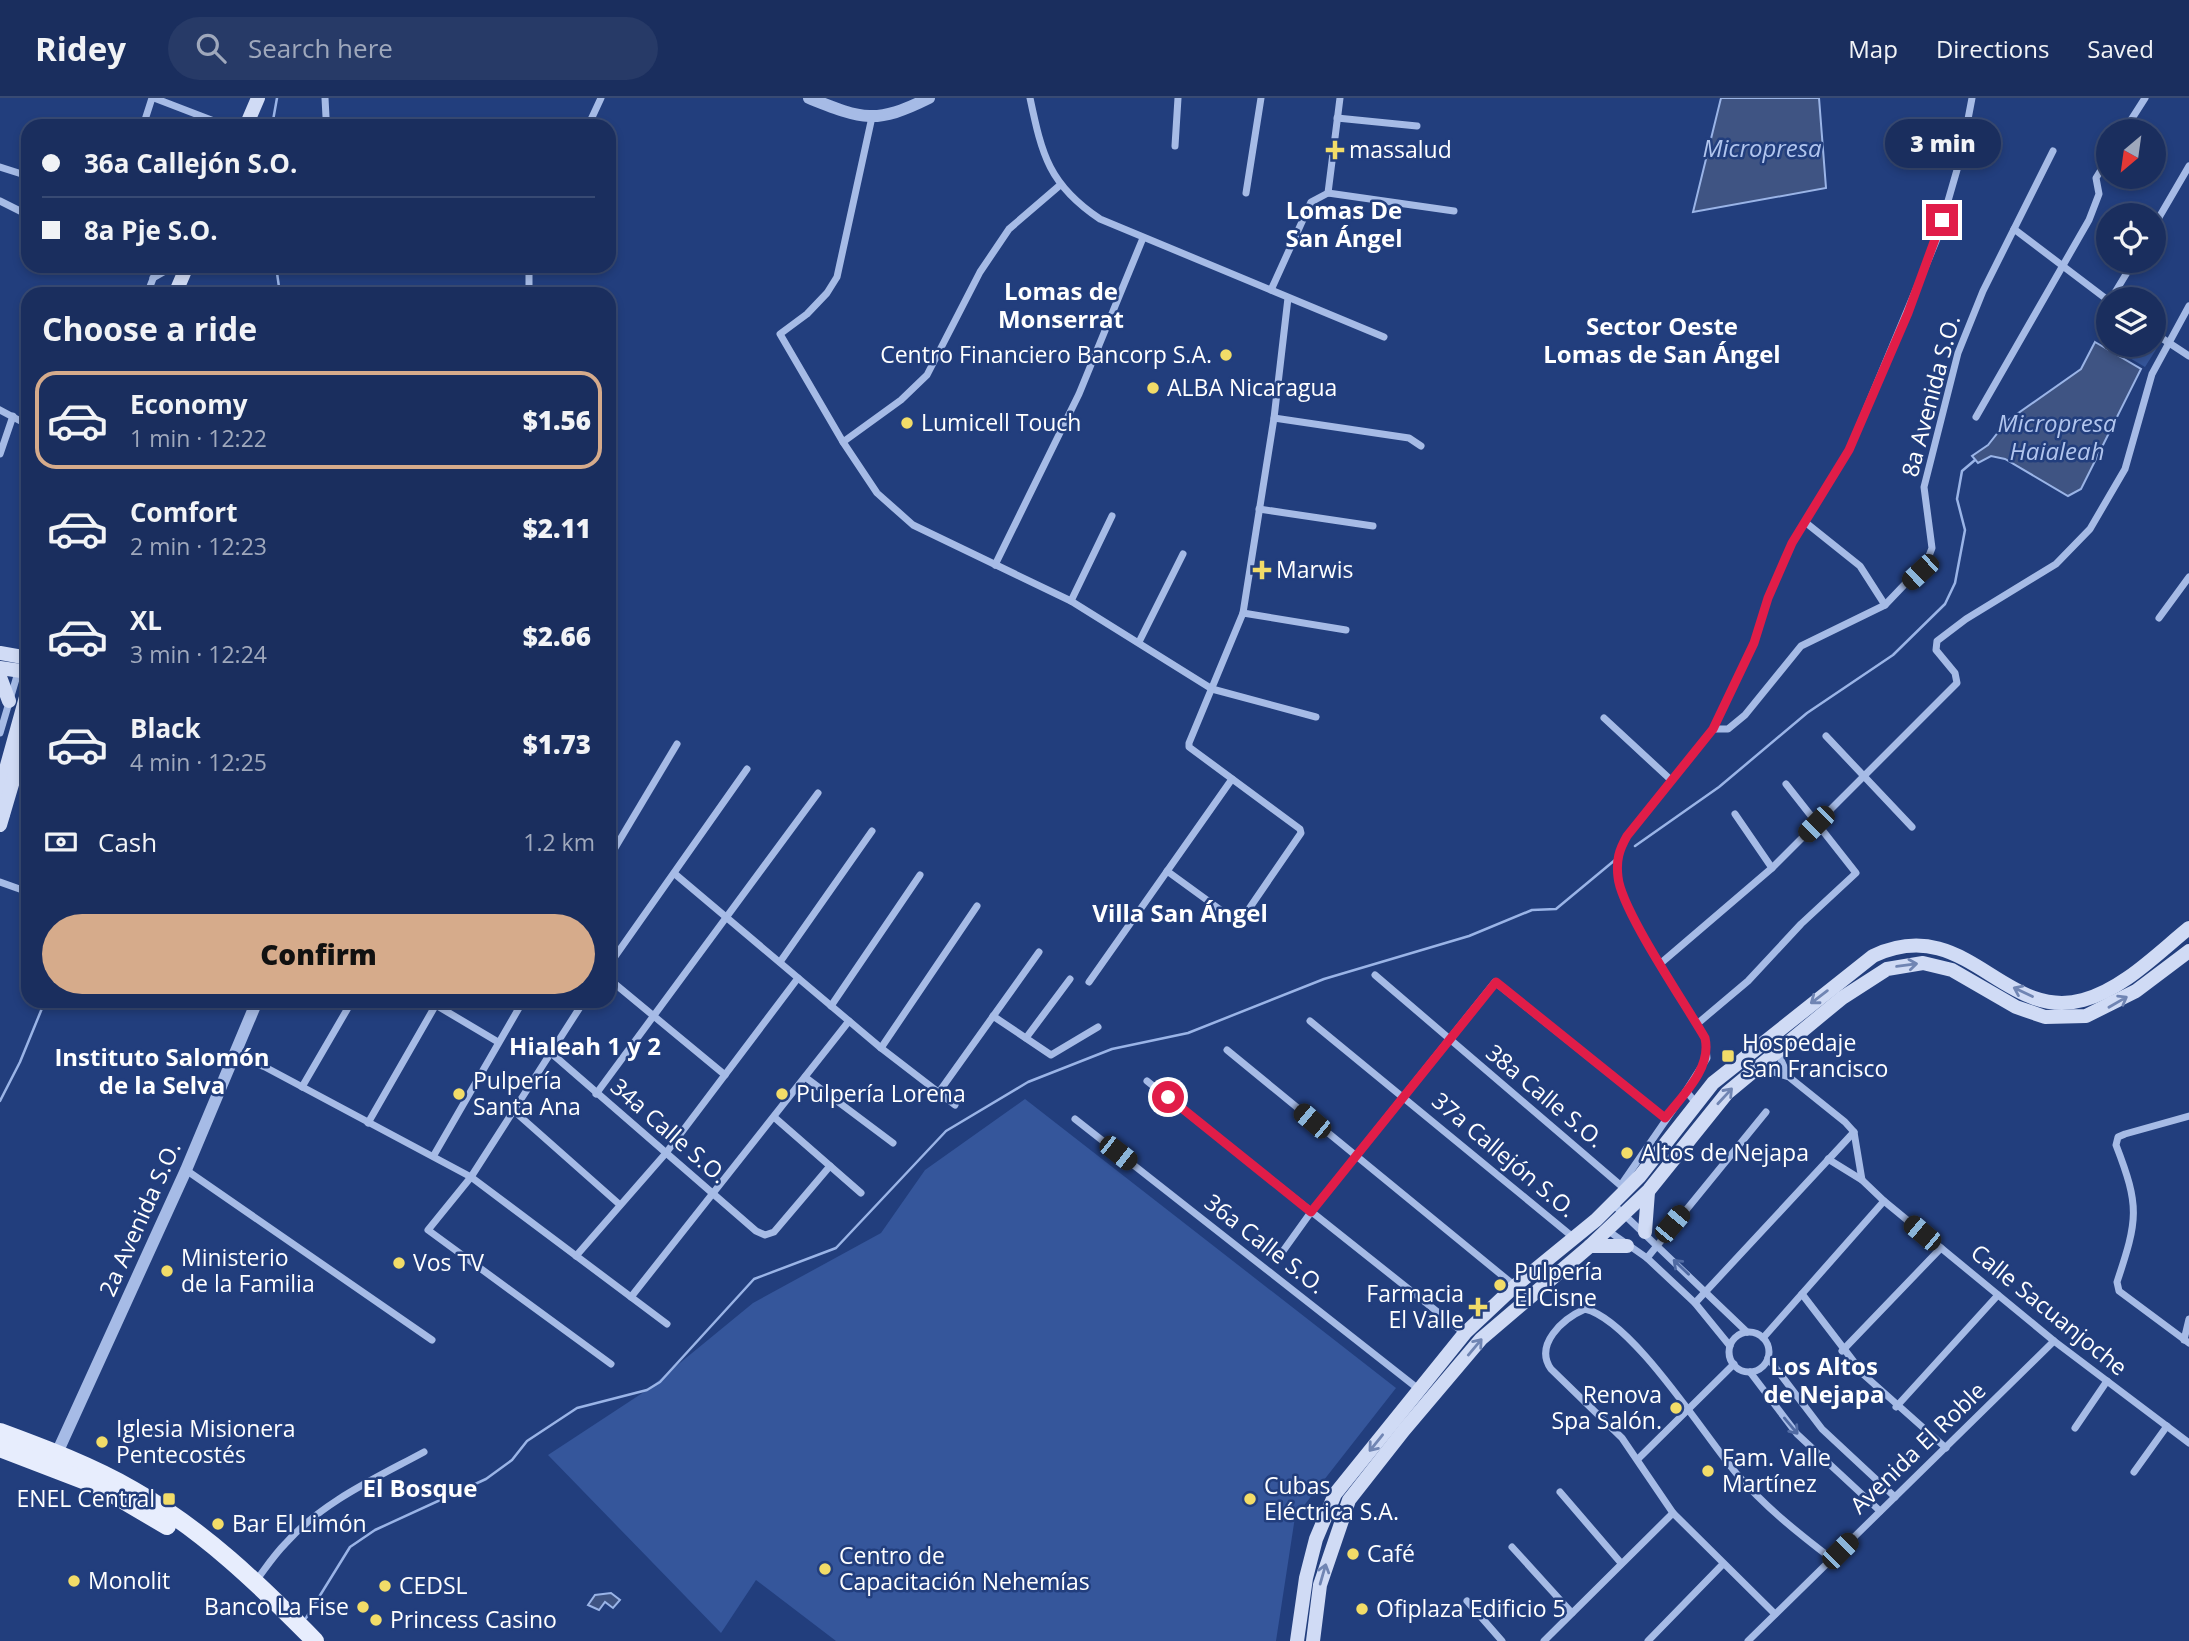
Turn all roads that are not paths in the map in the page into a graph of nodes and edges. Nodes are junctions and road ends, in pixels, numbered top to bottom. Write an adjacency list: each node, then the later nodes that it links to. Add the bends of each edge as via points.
1 (153, 98): 16 (street); 17 (street)
2 (258, 98): 18 (main road)
3 (325, 98): 13 (street)
4 (601, 98): 19 (street)
5 (809, 98): 14 (street, via 853,115)
6 (929, 98): 14 (street, via 888,116)
7 (1030, 98): 27 (street, via 1045,161)
8 (1178, 98): 22 (street)
9 (1261, 98): 30 (street)
10 (1340, 98): 15 (street)
11 (1972, 98): 59 (street, via 1942,220 1908,313 1849,450)
12 (2145, 98): 20 (street)
13 (326, 117)
14 (872, 117): 54 (street, via 837,277 807,314 780,334)
15 (1336, 118): 21 (street); 29 (street)
16 (146, 119)
17 (208, 119)
18 (249, 119)
19 (591, 119)
20 (2132, 119)
21 (1417, 126)
22 (1175, 146)
23 (2053, 151): 35 (street, 8a Avenida S.O.)
24 (2189, 166): 32 (street)
25 (0, 167): 26 (street)
26 (21, 174)
27 (1059, 186): 36 (street, via 1100,219); 54 (street, via 1009,229 980,272 927,375)
28 (2098, 189): 37 (street, via 2089,220)
29 (1328, 193): 33 (street); 42 (street, via 1311,202)
30 (1246, 194)
31 (0, 201): 34 (street)
32 (2166, 205)
33 (1454, 211)
34 (21, 212)
35 (2014, 229): 37 (street); 65 (street, 8a Avenida S.O., via 1968,322 1926,473 1932,548 1920,572)
36 (1143, 238): 42 (street); 62 (street, via 1079,394)
37 (2062, 265): 43 (street); 51 (street)
38 (155, 273): 40 (street)
39 (162, 273): 40 (street)
40 (153, 278): 41 (street)
41 (150, 287)
42 (1271, 290): 44 (street)
43 (2096, 290)
44 (1289, 298): 46 (street); 52 (street)
45 (2189, 306): 47 (street)
46 (1384, 337)
47 (2168, 343): 48 (street); 87 (street, via 2152,374 2124,469 2090,529 2056,564 1937,641 1936,650 1955,673 1957,683)
48 (2189, 356)
49 (0, 410): 50 (street)
50 (13, 416): 53 (street); 56 (street)
51 (1976, 417)
52 (1274, 418): 55 (street, via 1409,438); 57 (street)
53 (21, 421)
54 (843, 442): 62 (street, via 894,510 913,525)
55 (1421, 446)
56 (0, 454)
57 (1259, 509): 60 (street); 66 (street)
58 (1112, 516): 64 (street)
59 (1805, 522): 65 (street, via 1860,566); 81 (street)
60 (1373, 526)
61 (1183, 554): 69 (street)
62 (995, 565): 64 (street)
63 (2189, 577): 67 (street)
64 (1070, 601): 69 (street)
65 (1885, 605): 81 (street, 8a Avenida S.O., via 1801,646 1745,715 1728,729)
66 (1243, 613): 68 (street); 76 (street)
67 (2159, 618)
68 (1346, 630)
69 (1139, 642): 76 (street)
70 (0, 653): 71 (main road)
71 (21, 663)
72 (21, 664): 73 (main road)
73 (0, 668)
74 (21, 671): 77 (street)
75 (0, 677): 77 (main road)
76 (1212, 688): 79 (street); 88 (street, via 1189,747)
77 (9, 701): 82 (street)
78 (21, 714): 93 (main road, via 5,769)
79 (1316, 717)
80 (1604, 718): 89 (street)
81 (1713, 729): 89 (street, 8a Avenida S.O.)
82 (0, 733)
83 (1826, 736): 87 (street)
84 (677, 744): 97 (street)
85 (21, 753): 93 (main road)
86 (747, 769): 100 (street)
87 (1864, 775): 94 (street); 95 (street)
88 (1232, 779): 99 (street); 99 (street, via 1301,833 1245,916 1233,919)
89 (1671, 780): 111 (street, 8a Avenida S.O., via 1617,856 1618,880)
90 (1786, 784): 94 (street)
91 (818, 793): 105 (street)
92 (1735, 814): 98 (street)
93 (1, 820)
94 (1816, 824): 98 (street); 128 (street, via 1856,873 1748,981)
95 (1912, 827)
96 (872, 831): 110 (street)
97 (616, 846)
98 (1772, 868): 111 (street)
99 (1167, 871): 115 (street)
100 (675, 874): 105 (street); 109 (street)
101 (920, 875): 117 (street)
102 (0, 883): 103 (street)
103 (21, 890)
104 (977, 906): 134 (street)
105 (728, 918): 110 (street); 125 (street)
106 (2189, 928): 148 (main road, one-way to 148, via 2111,987 2084,1000 2063,1003 2026,994 1935,946 1889,948 1735,1063)
107 (2189, 951): 133 (main road, one-way to 107, via 1870,979 1905,964 1952,970 2015,1007 2065,1019 2112,1006)
108 (1039, 952): 124 (street)
109 (616, 955)
110 (780, 962): 113 (street)
111 (1661, 963): 128 (street)
112 (1375, 975): 131 (street, 38a Calle S.O.)
113 (798, 978): 117 (street); 139 (street)
114 (1070, 979): 130 (street)
115 (1089, 982)
116 (616, 985): 125 (street)
117 (831, 1006): 126 (street)
118 (254, 1008): 137 (street, 2a Avenida S.O.)
119 (348, 1008): 143 (street)
120 (431, 1008): 156 (street)
121 (444, 1008): 132 (street)
122 (519, 1008): 132 (street)
123 (579, 1008): 136 (street)
124 (993, 1016): 130 (street); 145 (street)
125 (653, 1018): 139 (street); 146 (street)
126 (849, 1021): 134 (street); 140 (street)
127 (1310, 1021): 147 (street, 37a Callejón S.O.)
128 (1697, 1024): 144 (street, via 1705,1038 1707,1058)
129 (1098, 1027): 130 (street, via 1051,1055)
130 (1026, 1038)
131 (1447, 1039): 147 (street); 154 (street, via 1496,982); 168 (street, 38a Calle S.O.)
132 (498, 1042): 161 (street)
133 (1781, 1047): 138 (main road); 141 (street)
134 (881, 1048): 145 (street)
135 (1227, 1050): 162 (street)
136 (550, 1052): 146 (street, 34a Calle S.O.); 150 (street)
137 (233, 1055): 143 (street); 165 (street, 2a Avenida S.O.)
138 (1751, 1070): 141 (street, via 1763,1068); 159 (main road, one-way to 138)
139 (725, 1075): 160 (street)
140 (805, 1077): 153 (street); 158 (street)
141 (1789, 1077): 157 (street)
142 (1147, 1081): 175 (street)
143 (302, 1087): 156 (street)
144 (1686, 1091): 148 (street); 154 (street)
145 (939, 1092): 149 (street)
146 (596, 1094): 160 (street, 34a Calle S.O.)
147 (1403, 1097): 162 (street); 179 (street, 37a Callejón S.O.)
148 (1697, 1104): 159 (main road, via 1701,1113); 168 (main road, via 1664,1149)
149 (955, 1105)
150 (514, 1111): 166 (street); 173 (street)
151 (1766, 1112): 180 (street)
152 (2189, 1116): 200 (street, via 2118,1137 2116,1145 2134,1196 2134,1220 2117,1282 2119,1291)
153 (774, 1117): 164 (street); 171 (street)
154 (1665, 1118): 168 (street)
155 (1075, 1119): 208 (street, 36a Calle S.O.)
156 (368, 1123): 161 (street)
157 (1854, 1132): 163 (street); 167 (street)
158 (893, 1143)
159 (1682, 1149): 169 (main road)
160 (667, 1153): 171 (street, 34a Calle S.O.); 173 (street)
161 (434, 1155): 166 (street)
162 (1355, 1156): 175 (street); 187 (street)
163 (1828, 1160): 167 (street, Calle Sacuanjoche); 188 (street)
164 (830, 1166): 170 (street); 171 (street, 34a Calle S.O., via 774,1232 756,1231)
165 (186, 1170): 198 (street); 218 (street, 2a Avenida S.O.)
166 (471, 1177): 184 (street); 204 (street, via 428,1230)
167 (1862, 1180): 172 (street, Calle Sacuanjoche)
168 (1624, 1188): 174 (main road)
169 (1649, 1190): 176 (main road); 178 (main road)
170 (860, 1194)
171 (714, 1195): 191 (street)
172 (1884, 1201): 183 (street, Calle Sacuanjoche); 189 (street)
173 (620, 1204): 184 (street)
174 (1613, 1204): 176 (street); 177 (main road)
175 (1311, 1212): 185 (street); 196 (street)
176 (1625, 1214): 177 (main road); 178 (street)
177 (1602, 1226): 179 (main road); 181 (main road); 182 (street)
178 (1645, 1232): 180 (street)
179 (1575, 1239): 187 (main road)
180 (1657, 1243): 186 (street); 188 (street, one-way to 180)
181 (1590, 1246): 182 (main road); 208 (main road, one-way to 181, via 1481,1339)
182 (1627, 1246): 186 (street)
183 (1941, 1248): 190 (street, Calle Sacuanjoche); 202 (street)
184 (576, 1256): 191 (street)
185 (1278, 1258)
186 (1647, 1258): 192 (street)
187 (1515, 1286): 196 (main road)
188 (1705, 1290): 192 (street); 195 (street)
189 (1802, 1294): 197 (street); 202 (street)
190 (1998, 1295): 199 (street, Calle Sacuanjoche); 209 (street)
191 (631, 1297): 194 (street)
192 (1695, 1303): 201 (street)
193 (2189, 1319): 200 (street)
194 (667, 1324)
195 (1747, 1332): 197 (street); 201 (street, via 1736,1336)
196 (1465, 1334): 208 (main road)
197 (1763, 1338): 203 (street, via 1769,1347)
198 (432, 1340)
199 (2054, 1341): 207 (street, Calle Sacuanjoche); 216 (street, Avenida El Roble)
200 (2187, 1341)
201 (1730, 1346): 205 (street)
202 (1842, 1351): 209 (street)
203 (1768, 1358): 206 (street, via 1761,1368); 222 (street, via 1822,1429)
204 (611, 1364)
205 (1734, 1364): 206 (street); 210 (street)
206 (1750, 1371): 223 (street, one-way to 223, via 1797,1434)
207 (2107, 1381): 211 (street, Calle Sacuanjoche); 212 (street)
208 (1425, 1394): 235 (main road, one-way to 235, via 1331,1504 1306,1578); 236 (main road, one-way to 208, via 1320,1585 1349,1500)
209 (1896, 1407): 216 (street)
210 (1690, 1408): 219 (street); 219 (street, via 1610,1321 1595,1311 1585,1309 1558,1327 1545,1347 1545,1360); 226 (street, via 1736,1473 1793,1529)
211 (2166, 1426): 214 (street, Calle Sacuanjoche); 220 (street)
212 (2075, 1428)
213 (0, 1432): 218 (main road)
214 (2189, 1443)
215 (0, 1448): 233 (main road, via 99,1486 155,1518 225,1570)
216 (1946, 1448): 222 (street, Avenida El Roble)
217 (424, 1452): 229 (street, via 321,1512 286,1542)
218 (57, 1453): 229 (main road, via 153,1502)
219 (1638, 1459): 224 (street)
220 (2134, 1472)
221 (1560, 1492): 227 (street)
222 (1895, 1497): 223 (street, Avenida El Roble)
223 (1880, 1511): 226 (street, Avenida El Roble)
224 (1673, 1513): 227 (street); 228 (street)
225 (1512, 1547): 231 (street)
226 (1832, 1559): 232 (street, Avenida El Roble)
227 (1622, 1563): 231 (street)
228 (1723, 1564): 232 (street); 239 (street)
229 (255, 1582): 234 (main road)
230 (1467, 1601): 237 (street)
231 (1572, 1613): 238 (street)
232 (1775, 1614): 240 (street, Avenida El Roble)
233 (300, 1641)
234 (314, 1641)
235 (1297, 1641)
236 (1314, 1641)
237 (1502, 1641)
238 (1544, 1641)
239 (1648, 1641)
240 (1748, 1641)

